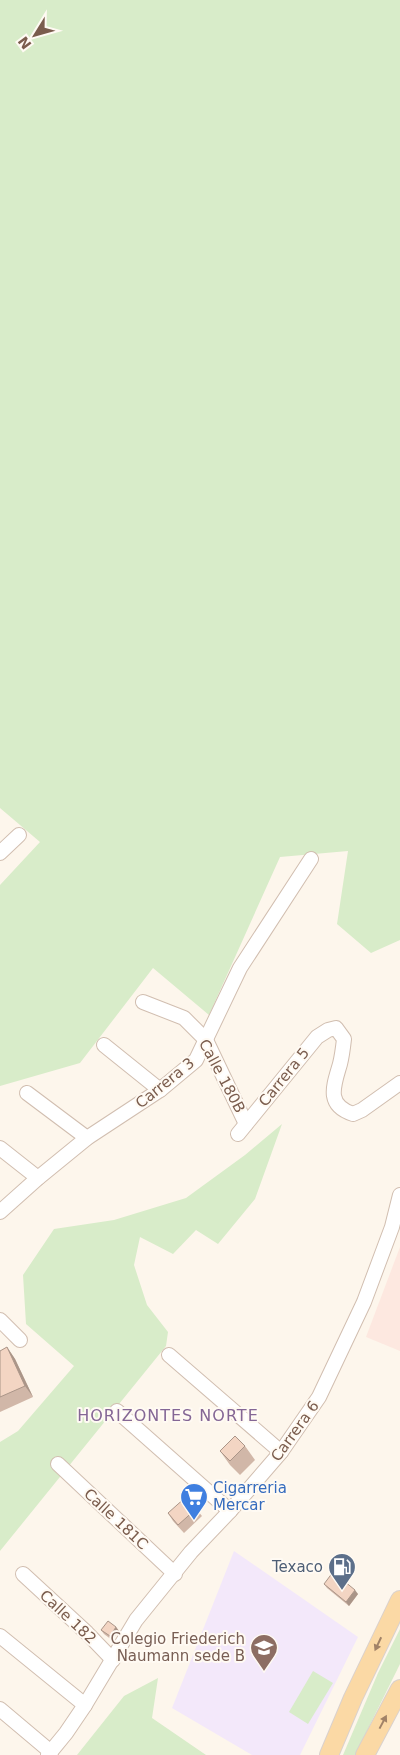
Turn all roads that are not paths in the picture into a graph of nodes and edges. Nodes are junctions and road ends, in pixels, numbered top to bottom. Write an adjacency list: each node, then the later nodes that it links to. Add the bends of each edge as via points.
1 (19, 835): 2 (street)
2 (0, 854)
3 (310, 859): 5 (street, Carrera 3, via 240,968)
4 (143, 1002): 5 (street, Calle 180B, via 184,1018)
5 (206, 1040): 8 (street, Carrera 3, via 196,1060); 10 (street, Calle 180B)
6 (104, 1045): 8 (street)
7 (400, 1083): 10 (street, Carrera 5, via 353,1114 341,1108 333,1094 344,1040 336,1028 328,1030 317,1036)
8 (160, 1090): 11 (street, Carrera 3)
9 (27, 1093): 11 (street)
10 (242, 1129)
11 (88, 1138): 13 (street, Carrera 3)
12 (0, 1148): 13 (street)
13 (38, 1178): 15 (street, Carrera 3)
14 (400, 1196): 20 (street, Carrera 6, via 364,1302 320,1397)
15 (0, 1212)
16 (0, 1320): 17 (street)
17 (20, 1340)
18 (169, 1355): 20 (street)
19 (117, 1412): 22 (street)
20 (281, 1452): 22 (street, Carrera 6)
21 (58, 1464): 24 (street, Calle 181C)
22 (230, 1511): 24 (street, Carrera 6, via 190,1552)
23 (23, 1574): 27 (street, Calle 182)
24 (175, 1574): 27 (street, Carrera 6, via 136,1620)
25 (400, 1600): 32 (main road, one-way to 32)
26 (0, 1636): 29 (street)
27 (113, 1660): 29 (street, Carrera 6)
28 (400, 1689): 33 (main road, one-way to 28)
29 (85, 1706): 31 (street, Carrera 6)
30 (0, 1709): 31 (street)
31 (50, 1753)
32 (330, 1755)
33 (365, 1755)

